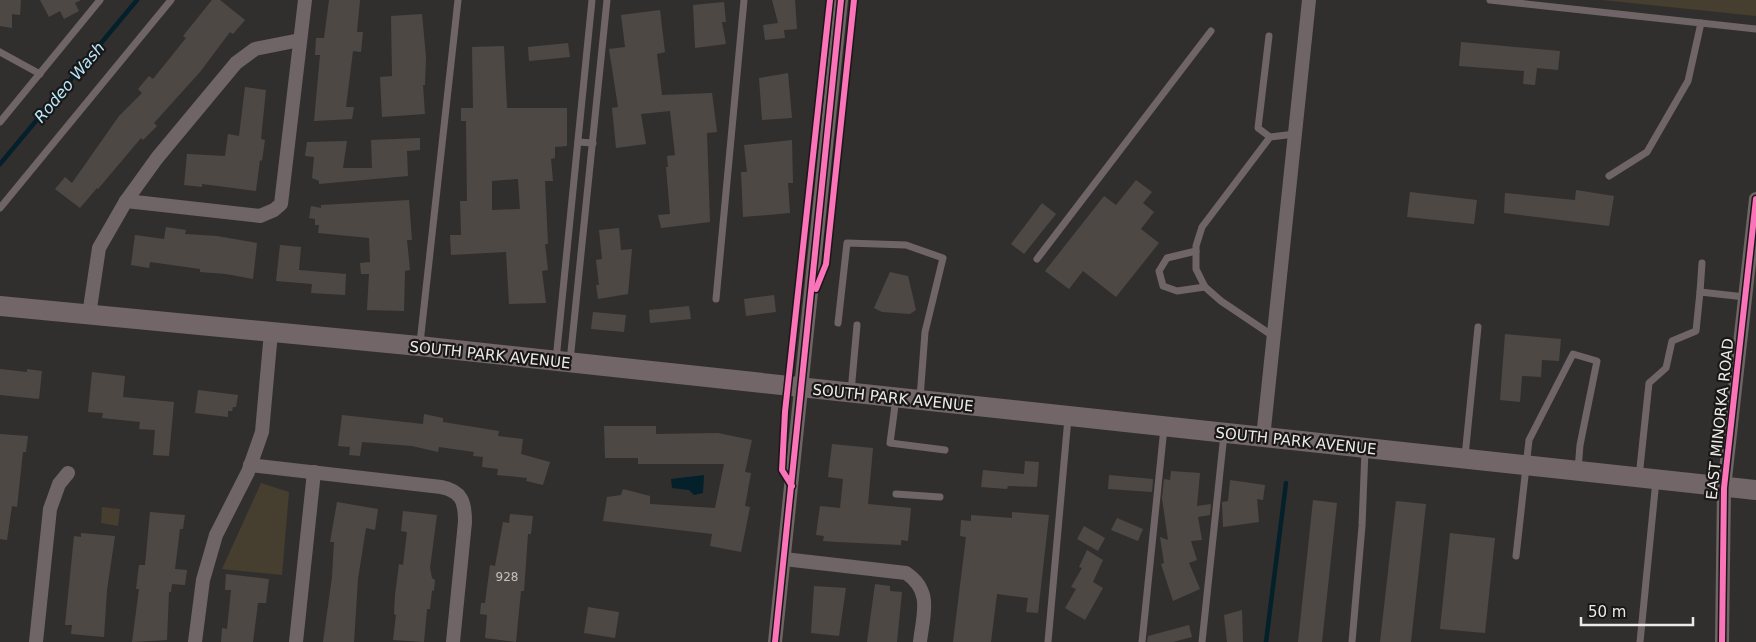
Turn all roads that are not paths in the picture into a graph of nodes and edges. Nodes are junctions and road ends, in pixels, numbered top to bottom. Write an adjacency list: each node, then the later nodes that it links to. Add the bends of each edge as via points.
1 (100, 0): 17 (lane)
2 (171, 0): 26 (lane)
3 (305, 0): 15 (street)
4 (458, 0): 41 (lane)
5 (592, 0): 21 (lane)
6 (607, 0): 22 (lane)
7 (744, 0): 33 (lane)
8 (841, 0): 43 (street)
9 (1309, 0): 19 (street)
10 (1490, 0): 11 (lane)
11 (1701, 23): 12 (lane); 23 (lane, via 1688,81 1647,152)
12 (1756, 29)
13 (1210, 32): 28 (lane)
14 (1269, 36): 20 (lane, via 1258,128)
15 (300, 40): 25 (street, via 255,49 236,63 157,158); 25 (street, via 281,204 266,215 257,216)
16 (0, 52): 17 (lane)
17 (40, 74): 18 (lane)
18 (0, 122)
19 (1295, 134): 20 (lane); 40 (street)
20 (1270, 137): 27 (lane, via 1202,227)
21 (578, 142): 22 (lane); 42 (lane)
22 (593, 143): 42 (lane)
23 (1609, 176)
24 (1756, 199): 32 (street, EAST MINORKA ROAD)
25 (126, 201): 35 (street, via 99,248)
26 (0, 208)
27 (1196, 251): 30 (lane, via 1196,268); 30 (lane, via 1167,258 1159,271 1163,286 1177,292)
28 (1037, 259)
29 (1702, 263): 31 (lane)
30 (1205, 287): 40 (lane, via 1221,302)
31 (1700, 292): 32 (lane); 59 (lane, via 1696,331 1672,341 1666,368 1649,384)
32 (1745, 297): 60 (street, EAST MINORKA ROAD)
33 (716, 299)
34 (0, 306): 35 (main road, SOUTH PARK AVENUE)
35 (89, 314): 39 (main road, SOUTH PARK AVENUE)
36 (838, 323): 46 (lane, via 847,243 906,245 943,258 925,332)
37 (857, 325): 44 (lane)
38 (1478, 327): 53 (lane)
39 (271, 332): 41 (main road, SOUTH PARK AVENUE); 54 (street, via 262,432)
40 (1274, 336): 50 (street)
41 (420, 346): 42 (main road, SOUTH PARK AVENUE)
42 (563, 363): 43 (main road, SOUTH PARK AVENUE)
43 (803, 388): 44 (main road, SOUTH PARK AVENUE); 65 (street)
44 (851, 393): 45 (main road, SOUTH PARK AVENUE)
45 (896, 398): 46 (main road, SOUTH PARK AVENUE); 52 (lane, via 890,443)
46 (920, 401): 47 (main road, SOUTH PARK AVENUE)
47 (1068, 417): 48 (main road, SOUTH PARK AVENUE); 72 (lane)
48 (1164, 427): 49 (main road, SOUTH PARK AVENUE); 73 (lane)
49 (1224, 434): 50 (main road, SOUTH PARK AVENUE); 74 (lane)
50 (1263, 438): 51 (main road, SOUTH PARK AVENUE)
51 (1365, 448): 53 (main road, SOUTH PARK AVENUE); 75 (lane)
52 (945, 450)
53 (1465, 459): 55 (main road, SOUTH PARK AVENUE)
54 (250, 465): 57 (street); 67 (street, via 216,535 202,580)
55 (1525, 466): 56 (main road, SOUTH PARK AVENUE); 56 (lane, via 1529,440 1572,354 1597,361); 64 (lane)
56 (1578, 471): 59 (main road, SOUTH PARK AVENUE)
57 (314, 472): 68 (street); 69 (street, via 441,487 452,489 461,496 465,522)
58 (68, 473): 66 (street, via 59,484 50,509)
59 (1647, 479): 60 (main road, SOUTH PARK AVENUE); 76 (lane)
60 (1724, 488): 61 (main road, SOUTH PARK AVENUE); 77 (street, EAST MINORKA ROAD)
61 (1756, 490)
62 (896, 494): 63 (lane)
63 (940, 497)
64 (1516, 556)
65 (784, 559): 70 (street); 71 (street, via 899,571 922,580 924,603)
66 (36, 642)
67 (195, 642)
68 (296, 642)
69 (453, 642)
70 (775, 642)
71 (920, 642)
72 (1048, 642)
73 (1142, 642)
74 (1202, 642)
75 (1352, 642)
76 (1640, 642)
77 (1722, 642)

